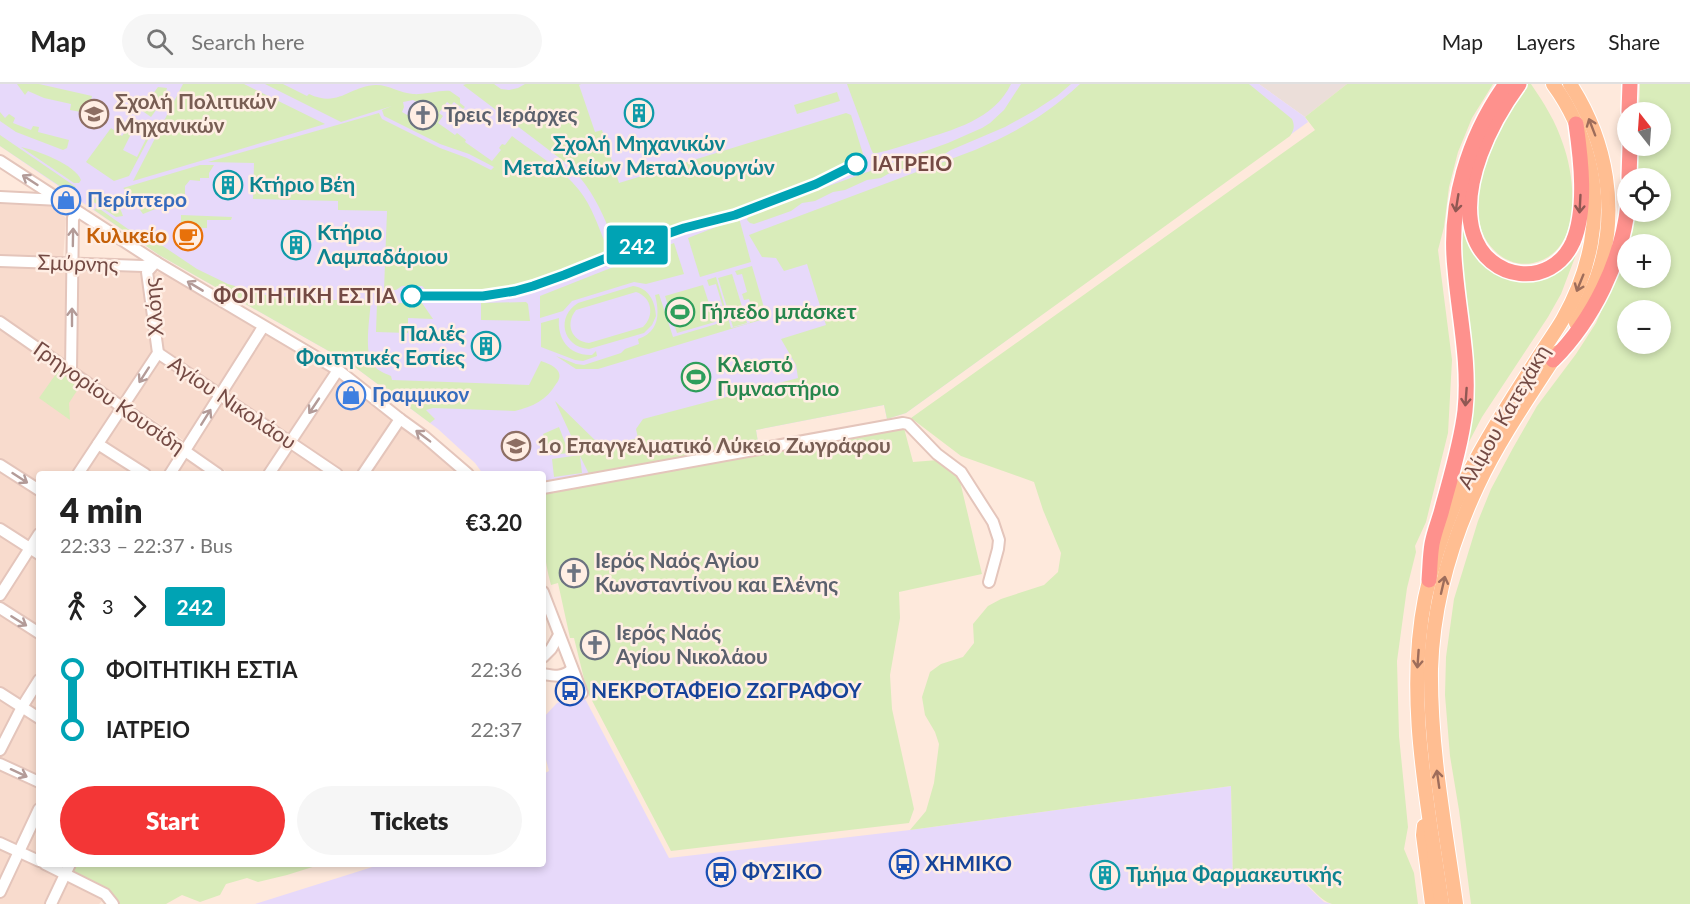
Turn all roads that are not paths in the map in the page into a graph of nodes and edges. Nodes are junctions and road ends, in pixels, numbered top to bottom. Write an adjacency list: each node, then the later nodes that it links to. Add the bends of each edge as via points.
1 (1519, 84): 5 (highway)
2 (1553, 84): 7 (main road, Αλίμου Κατεχάκη)
3 (1570, 84): 19 (main road, Αλίμου Κατεχάκη, one-way to 3, via 1591,292 1603,258 1608,220 1607,184 1598,144)
4 (1630, 84): 6 (highway)
5 (1506, 90): 7 (highway, one-way to 5, via 1580,206 1572,243 1564,256 1546,270 1533,274 1507,271 1495,265 1478,245 1470,208 1479,159); 41 (highway, one-way to 41, via 1490,109 1476,137 1456,207 1454,267 1466,392 1460,439 1432,544)
6 (1629, 102)
7 (1576, 124): 41 (main road, Αλίμου Κατεχάκη, one-way to 41, via 1594,185 1593,236 1584,272 1563,319 1466,477 1444,528)
8 (0, 161): 10 (street, one-way to 8)
9 (0, 197): 10 (street)
10 (61, 200): 11 (street)
11 (78, 212): 14 (street); 15 (street, one-way to 11, via 73,218)
12 (1625, 222): 19 (highway, via 1600,294 1567,346)
13 (0, 261): 15 (street, Σμύρνης)
14 (156, 262): 15 (street, Σμύρνης, via 143,266); 17 (street, one-way to 14); 18 (street, Χλόης, via 147,272)
15 (72, 264): 21 (street, one-way to 15)
16 (0, 322): 21 (street, Γρηγορίου Κουσίδη)
17 (263, 327): 20 (street); 22 (street)
18 (158, 353): 22 (street, Αγίου Νικολάου); 23 (street, Χλόης, one-way to 23)
19 (1553, 360): 61 (main road, Αλίμου Κατεχάκη, one-way to 19, via 1431,700 1435,623 1443,584 1478,483)
20 (338, 370): 24 (street); 25 (street, one-way to 25)
21 (71, 371): 23 (street, Γρηγορίου Κουσίδη)
22 (220, 395): 25 (street, Αγίου Νικολάου); 27 (street, one-way to 22)
23 (123, 406): 26 (street, Χλόης); 27 (street, Γρηγορίου Κουσίδη)
24 (400, 419): 35 (street); 36 (street, one-way to 24)
25 (290, 442): 33 (street); 34 (street, Αγίου Νικολάου)
26 (98, 444): 29 (street, Χλόης); 30 (street)
27 (184, 451): 31 (street); 32 (street, Γρηγορίου Κουσίδη)
28 (0, 465): 38 (street, one-way to 38)
29 (80, 471)
30 (140, 471)
31 (172, 471)
32 (214, 471)
33 (272, 471)
34 (333, 471)
35 (365, 471)
36 (465, 471)
37 (546, 487): 42 (street, via 909,424 937,454 961,472 993,522 999,540)
38 (36, 488)
39 (0, 529): 40 (street)
40 (34, 551): 43 (street)
41 (1430, 580): 59 (main road, Αλίμου Κατεχάκη, one-way to 59, via 1421,622 1418,665 1419,736)
42 (989, 582)
43 (0, 596)
44 (546, 600): 47 (street)
45 (0, 608): 46 (street, one-way to 46)
46 (36, 631)
47 (559, 634): 48 (street); 49 (street)
48 (546, 654)
49 (572, 669): 50 (street, via 558,677); 53 (street)
50 (546, 675)
51 (36, 685): 54 (street)
52 (0, 693): 54 (street)
53 (582, 693)
54 (22, 707): 55 (street); 56 (street)
55 (36, 716)
56 (0, 750)
57 (0, 764): 58 (street, one-way to 58)
58 (36, 781)
59 (1427, 797): 69 (main road, via 1423,835); 70 (main road, Αλίμου Κατεχάκη)
60 (36, 815): 63 (street)
61 (1446, 837): 71 (main road, Αλίμου Κατεχάκη); 72 (main road)
62 (0, 843): 63 (street)
63 (19, 852): 64 (street); 66 (street)
64 (36, 860)
65 (68, 869): 67 (street); 68 (street)
66 (0, 892)
67 (51, 904)
68 (113, 904)
69 (1432, 904)
70 (1442, 904)
71 (1456, 904)
72 (1465, 904)

